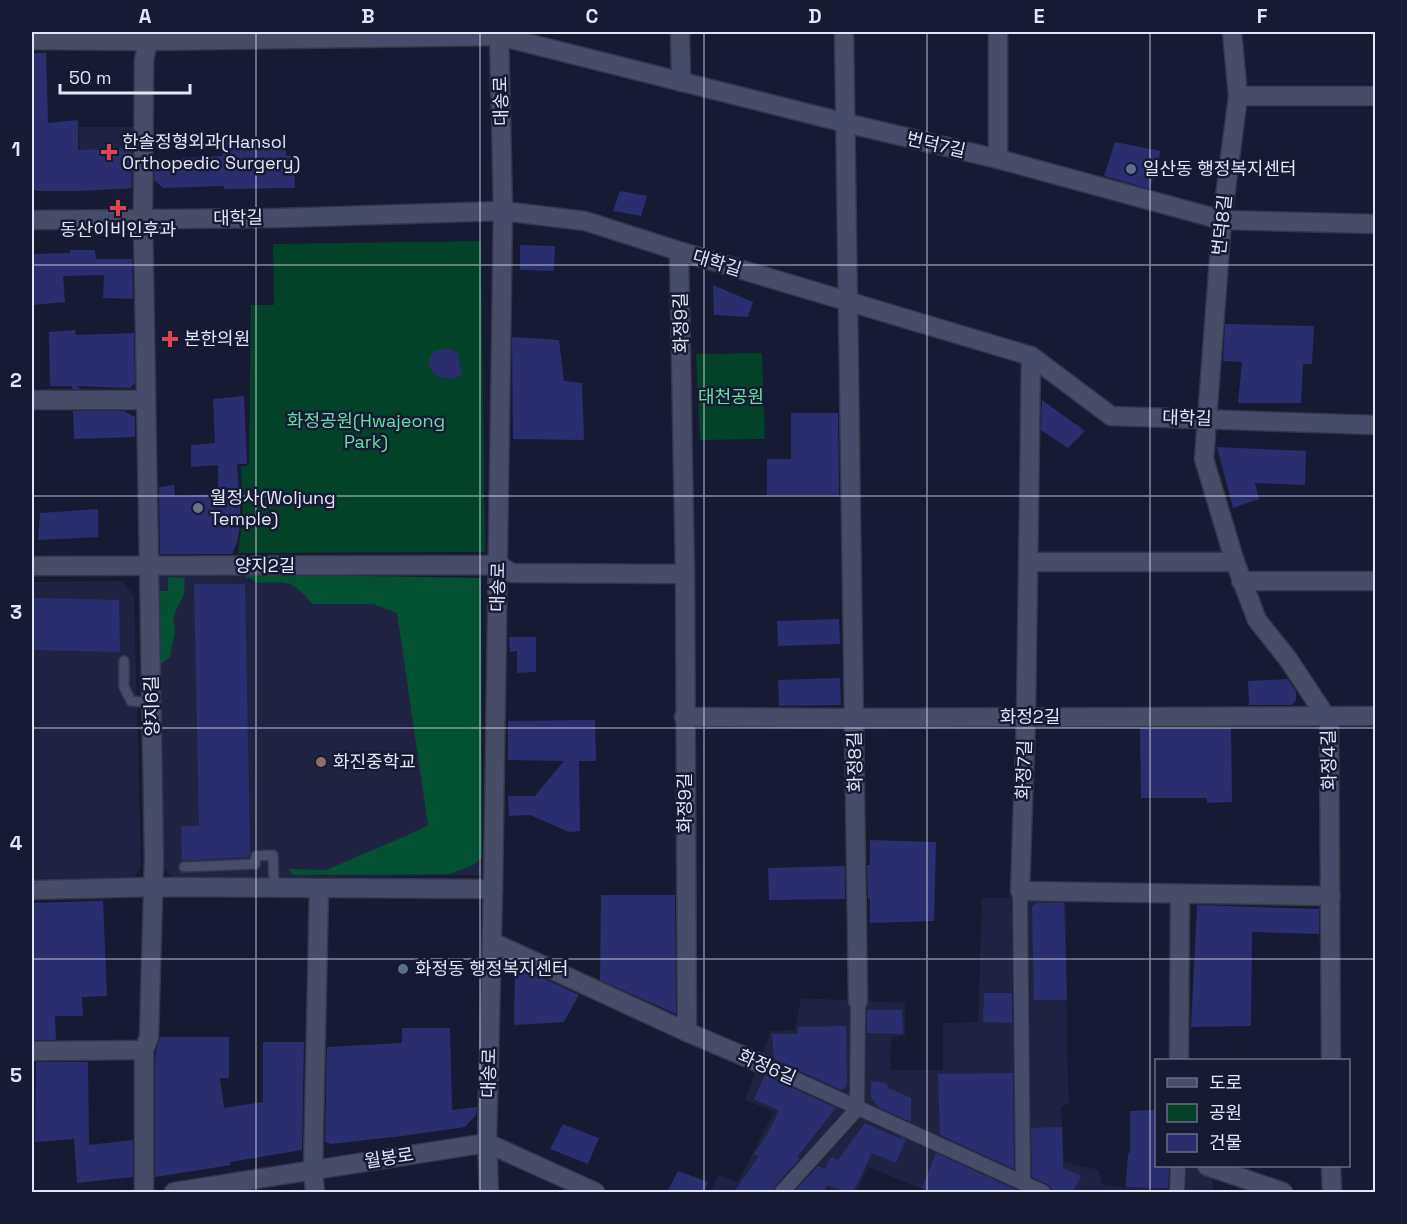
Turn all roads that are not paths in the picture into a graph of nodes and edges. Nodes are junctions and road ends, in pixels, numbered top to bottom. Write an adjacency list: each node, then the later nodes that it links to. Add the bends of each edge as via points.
1 (680, 32): 9 (street)
2 (844, 32): 12 (street, 화정8길)
3 (998, 32): 13 (street)
4 (1232, 32): 10 (street, 번덕8길)
5 (499, 34): 6 (street, 번덕7길); 9 (street, 번덕7길); 14 (street, 대송로)
6 (316, 35): 7 (street, 번덕7길)
7 (148, 36): 8 (street, 번덕7길); 15 (street, 양지6길, via 144,60)
8 (32, 40)
9 (681, 82): 12 (street, 번덕7길)
10 (1238, 96): 11 (street); 17 (street, 번덕8길)
11 (1376, 96)
12 (846, 123): 13 (street, 번덕7길); 20 (street, 화정8길)
13 (998, 159): 17 (street, 번덕7길)
14 (504, 211): 15 (street, 대학길); 19 (street, 대학길, via 585,221); 28 (street, 대송로)
15 (143, 219): 16 (street, 대학길); 23 (street, 양지6길)
16 (32, 220)
17 (1222, 220): 18 (street, 번덕7길); 24 (street, 번덕8길)
18 (1376, 224)
19 (679, 251): 20 (street, 대학길); 31 (street, 화정9길)
20 (848, 303): 21 (street, 대학길); 40 (street, 화정8길)
21 (1030, 356): 24 (street, 대학길, via 1111,416); 26 (street, 화정7길)
22 (32, 400): 23 (street)
23 (146, 400): 30 (street, 양지6길)
24 (1207, 419): 25 (street, 대학길); 27 (street, 화정4길, via 1204,459)
25 (1376, 425)
26 (1028, 562): 27 (street); 39 (street, 화정7길)
27 (1234, 562): 32 (street, 화정4길)
28 (499, 565): 30 (street, 양지2길); 31 (street, via 512,573); 45 (street, 대송로)
29 (32, 566): 30 (street, 양지2길)
30 (150, 566): 35 (street, 양지6길)
31 (685, 574): 38 (street, 화정9길)
32 (1241, 580): 33 (street); 36 (street, 화정4길, via 1257,620)
33 (1376, 581)
34 (124, 661): 35 (lane, via 124,687 131,701)
35 (152, 703): 42 (street, 양지6길)
36 (1326, 716): 37 (street, 화정2길); 39 (street, 화정2길); 49 (street, 화정4길)
37 (1376, 716)
38 (684, 717): 40 (street, 화정2길); 52 (street, 화정9길)
39 (1026, 717): 40 (street, 화정2길); 47 (street, 화정7길)
40 (854, 718): 51 (street, 화정8길)
41 (184, 867): 43 (lane, via 255,864 256,856 273,855)
42 (153, 887): 43 (street); 46 (street); 53 (street, 양지6길, via 149,1037)
43 (274, 888): 44 (street)
44 (319, 888): 45 (street); 63 (street)
45 (493, 889): 50 (street, 대송로)
46 (32, 890)
47 (1020, 891): 48 (street); 64 (street, 화정7길)
48 (1180, 894): 49 (street); 55 (street)
49 (1331, 896): 56 (street, 화정4길)
50 (492, 942): 52 (street, 화정6길); 59 (street, 대송로)
51 (858, 1001): 58 (street, 화정8길)
52 (687, 1032): 57 (street, 화정6길)
53 (144, 1050): 54 (street); 65 (street, 양지6길)
54 (32, 1051)
55 (1179, 1059)
56 (1331, 1059)
57 (762, 1064): 58 (street, 화정6길)
58 (857, 1109): 64 (street, 화정6길); 70 (street)
59 (487, 1143): 63 (street, 월봉로); 68 (street, 대송로); 69 (street)
60 (1178, 1167): 72 (street)
61 (1210, 1167): 73 (street)
62 (1332, 1167): 74 (street)
63 (313, 1170): 66 (street, 월봉로); 67 (street)
64 (1023, 1183): 71 (street, 화정6길)
65 (144, 1192)
66 (174, 1192)
67 (315, 1192)
68 (489, 1192)
69 (595, 1192)
70 (782, 1192)
71 (1043, 1192)
72 (1177, 1192)
73 (1283, 1192)
74 (1332, 1192)

